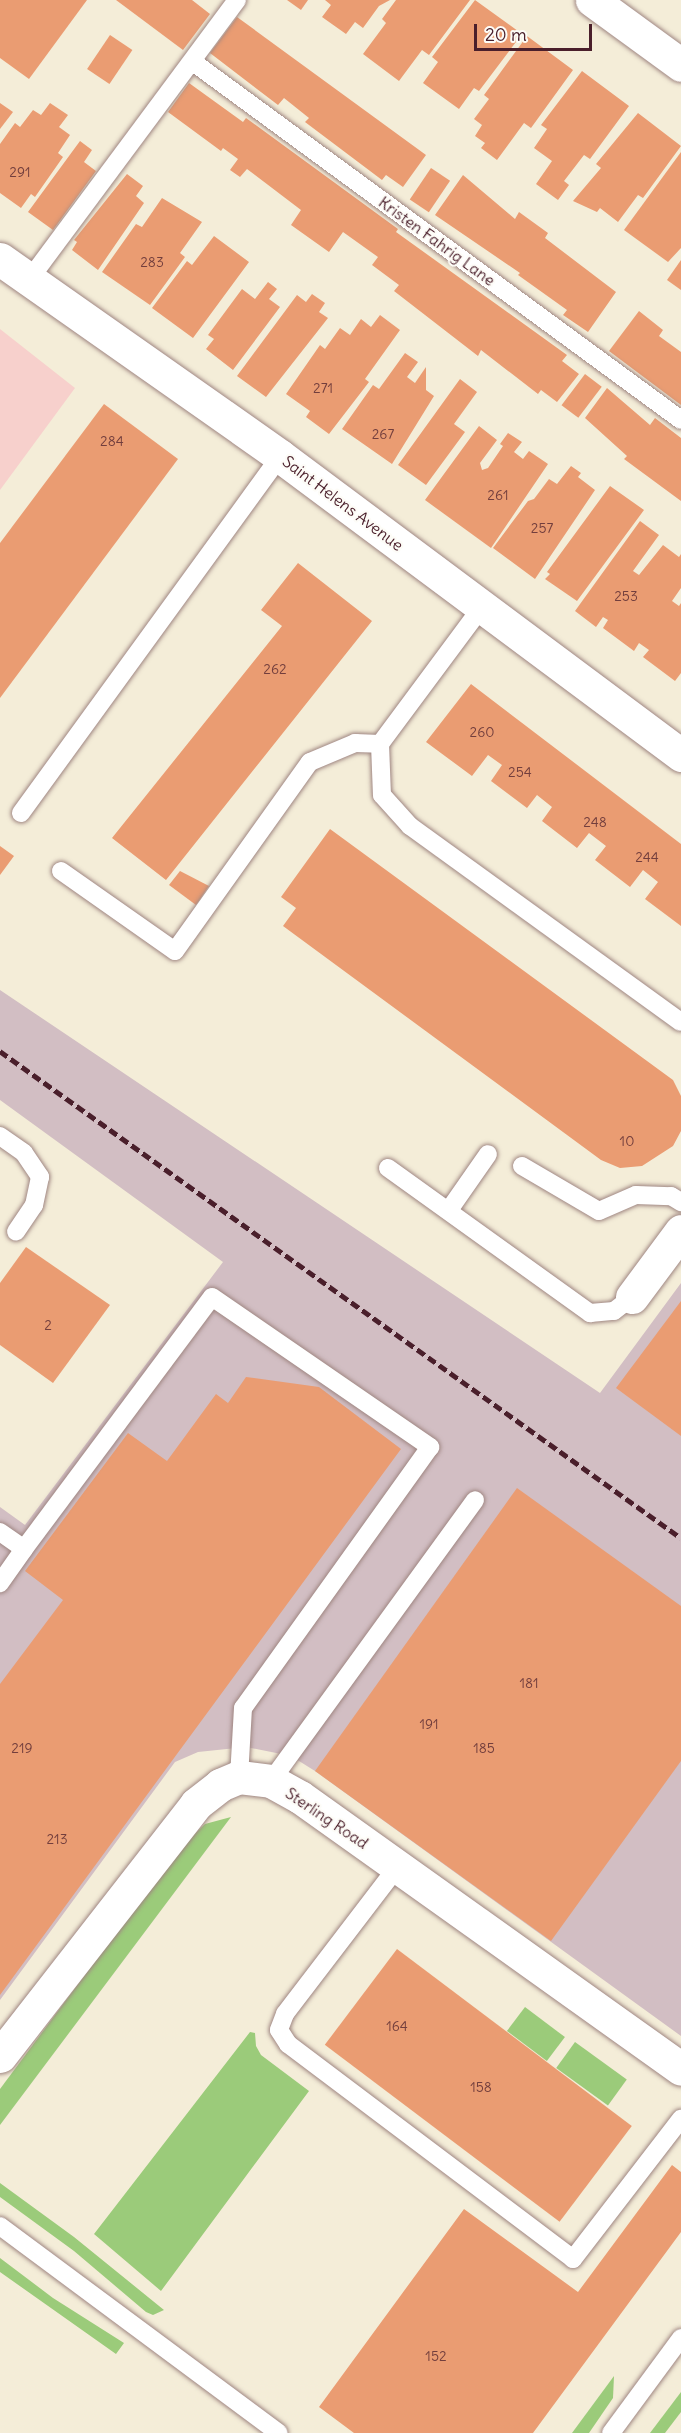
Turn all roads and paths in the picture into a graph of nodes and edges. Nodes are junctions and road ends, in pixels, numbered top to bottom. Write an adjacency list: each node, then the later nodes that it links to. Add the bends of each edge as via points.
1 (237, 0): 3 (lane)
2 (592, 0): 4 (street)
3 (193, 62): 6 (lane); 7 (lane, Kristen Fahrig Lane)
4 (681, 65)
5 (0, 260): 6 (street, Saint Helens Avenue)
6 (28, 280): 8 (street, Saint Helens Avenue)
7 (681, 420)
8 (280, 456): 9 (street, Saint Helens Avenue); 12 (lane)
9 (481, 608): 10 (lane); 11 (street, Saint Helens Avenue)
10 (380, 744): 13 (lane, via 355,742 310,762 175,951); 14 (lane, via 382,795 410,826)
11 (681, 755)
12 (21, 813)
13 (61, 871)
14 (681, 1022)
15 (0, 1136): 22 (lane, via 24,1153 40,1177 34,1205)
16 (488, 1155): 20 (lane)
17 (522, 1166): 19 (lane, via 599,1211 636,1195 671,1196)
18 (388, 1168): 20 (lane)
19 (681, 1203)
20 (449, 1210): 23 (lane, via 590,1312 614,1311)
21 (681, 1231): 23 (street)
22 (16, 1232)
23 (632, 1297)
24 (475, 1500): 29 (lane)
25 (0, 1532): 26 (lane)
26 (24, 1549): 27 (lane); 28 (lane, via 212,1297 430,1447 243,1708)
27 (0, 1583)
28 (239, 1777): 29 (street, Sterling Road); 31 (street, via 219,1785 196,1804)
29 (271, 1781): 30 (street, Sterling Road)
30 (398, 1866): 32 (street, Sterling Road); 33 (lane, via 285,2014 279,2030 288,2044 573,2259)
31 (0, 2056)
32 (681, 2069)
33 (681, 2119)
34 (0, 2226): 36 (lane)
35 (681, 2338): 37 (lane)
36 (279, 2433)
37 (611, 2433)

